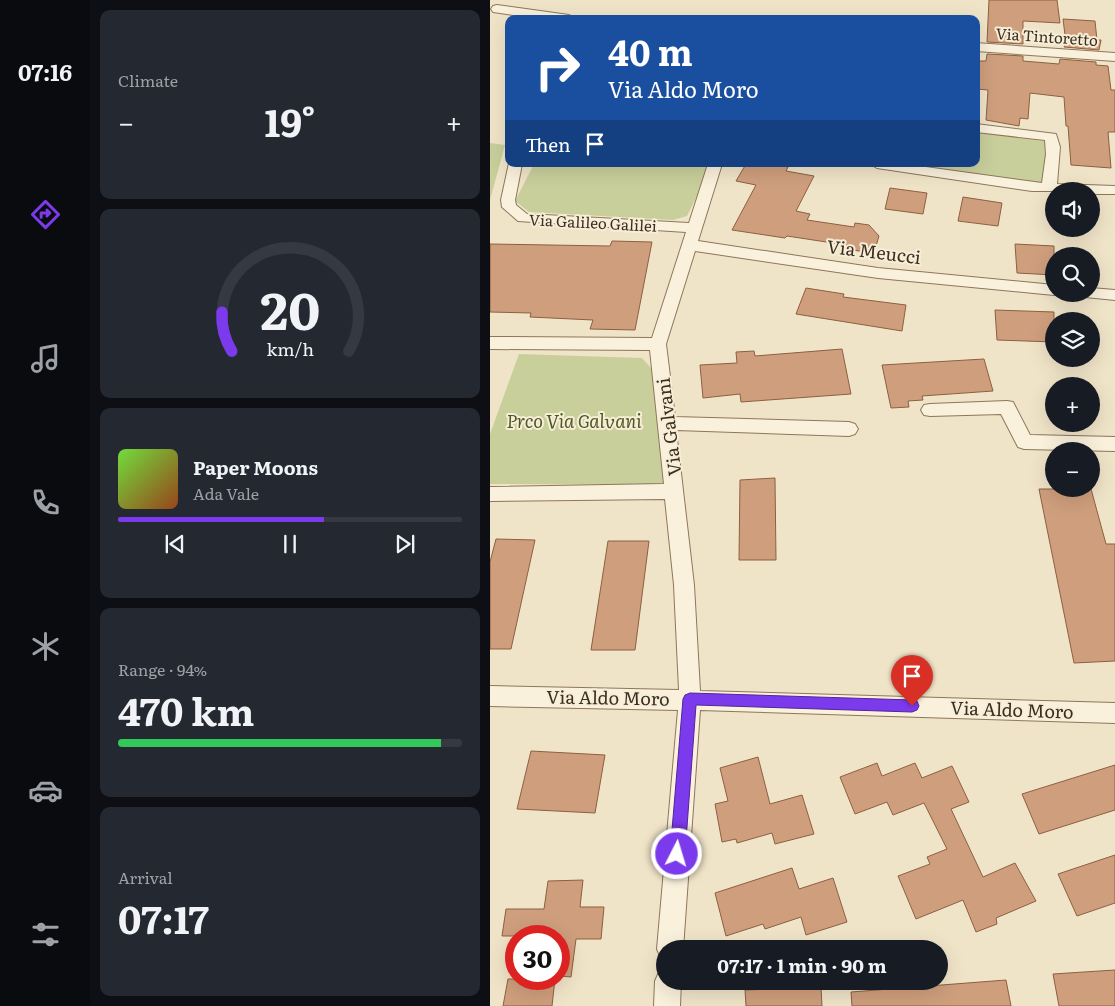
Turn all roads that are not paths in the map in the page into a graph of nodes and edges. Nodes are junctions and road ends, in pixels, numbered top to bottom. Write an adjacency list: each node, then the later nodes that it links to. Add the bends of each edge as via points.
1 (498, 9): 2 (street)
2 (541, 15)
3 (980, 47): 4 (street, Via Tintoretto)
4 (1115, 57)
5 (980, 128): 9 (street, via 1051,137 1054,141)
6 (515, 167): 13 (street, Via Galileo Galilei, via 509,207 523,218)
7 (714, 167): 13 (street, Via Galvani)
8 (899, 167): 10 (street)
9 (1049, 182)
10 (1045, 188)
11 (1100, 190): 12 (street)
12 (1115, 190)
13 (695, 228): 14 (street, Via Galvani)
14 (690, 245): 15 (street, Via Meucci, via 878,273); 19 (street, Via Galvani)
15 (1045, 289)
16 (1100, 294): 17 (street)
17 (1115, 296)
18 (490, 343): 19 (street)
19 (658, 344): 21 (street, Via Galvani)
20 (930, 410): 23 (street, via 1007,408 1024,442)
21 (667, 423): 22 (street); 24 (street, Via Galvani)
22 (849, 429)
23 (1115, 444)
24 (675, 491): 25 (street); 27 (street, Via Galvani)
25 (490, 494)
26 (490, 696): 27 (street, Via Aldo Moro)
27 (690, 699): 28 (street, Via Aldo Moro); 29 (street, Via Galvani)
28 (1115, 713)
29 (671, 940)
30 (667, 990): 31 (street)
31 (666, 1006)

